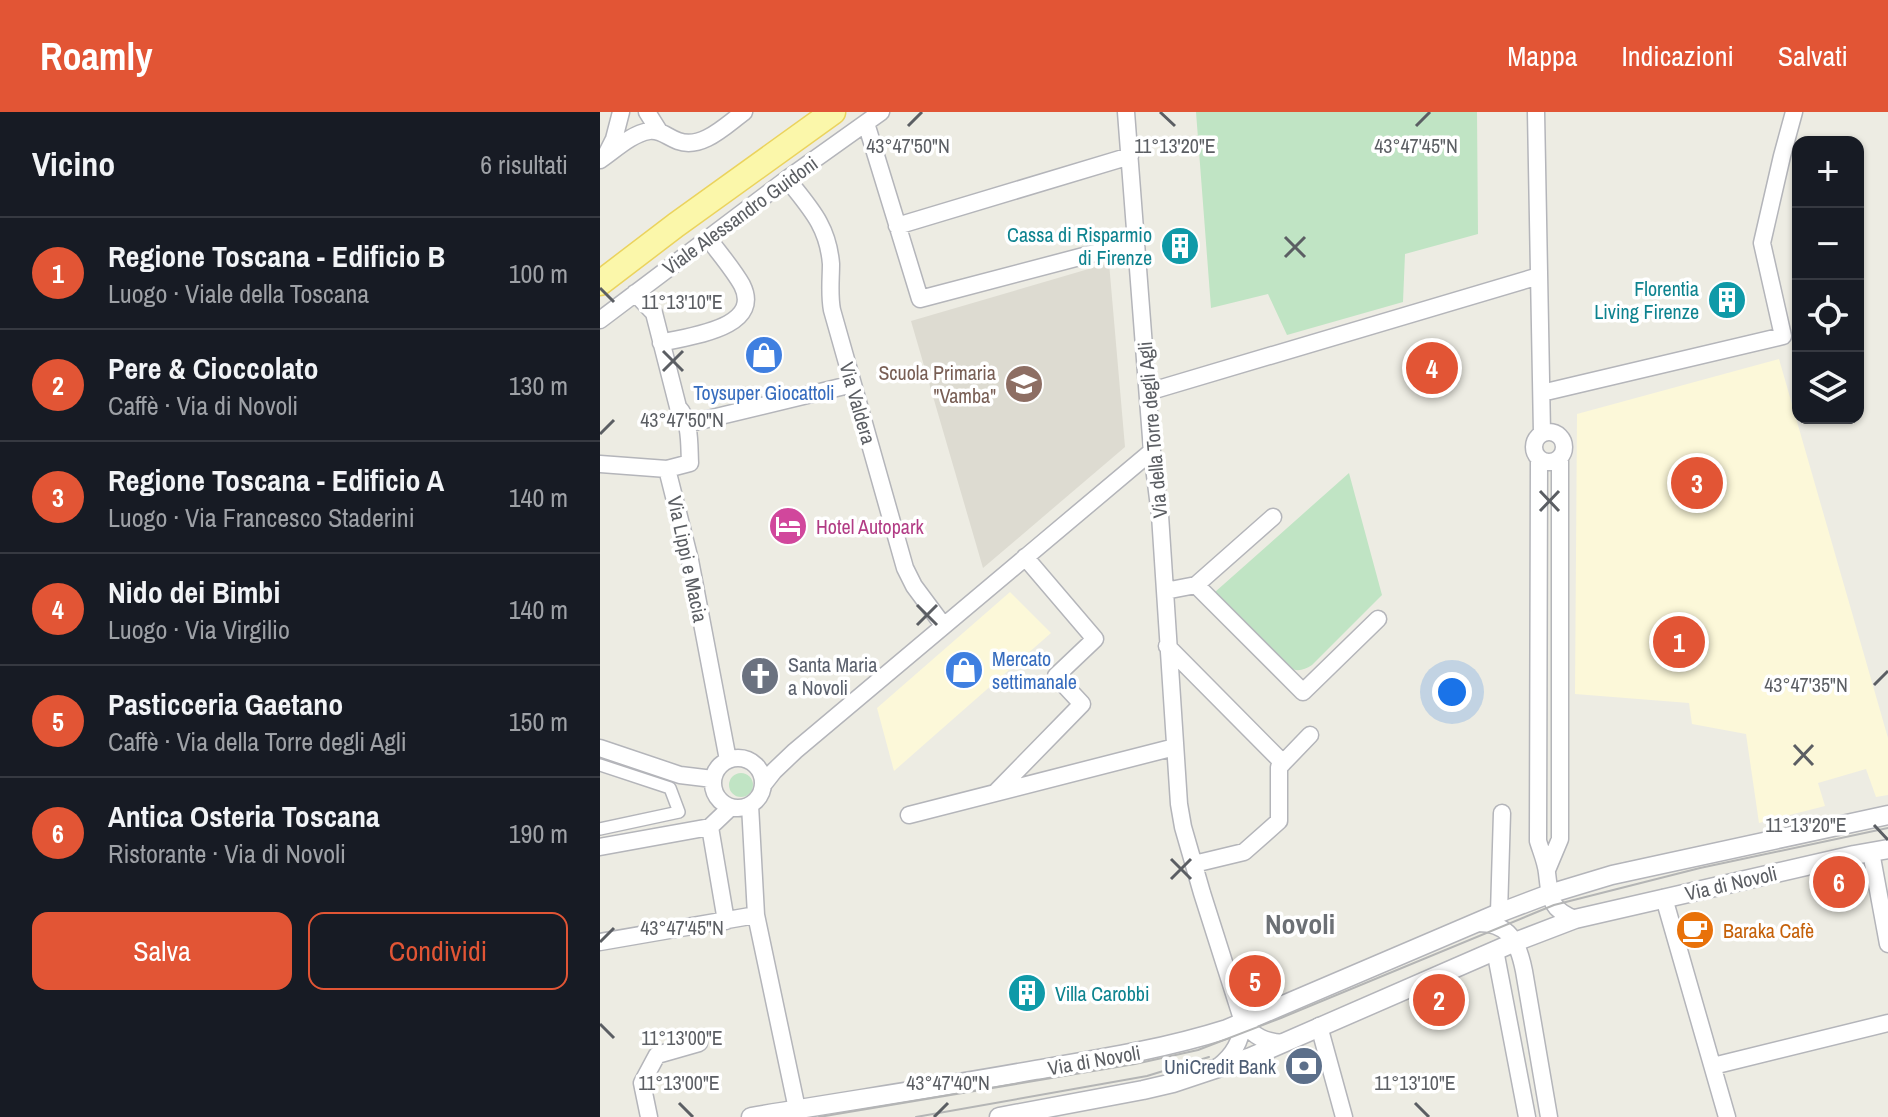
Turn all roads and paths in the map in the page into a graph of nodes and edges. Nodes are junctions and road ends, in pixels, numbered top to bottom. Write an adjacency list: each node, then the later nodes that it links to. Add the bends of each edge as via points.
1 (621, 112): 14 (street)
2 (647, 112): 12 (street)
3 (744, 112): 12 (street, via 694,142 677,141)
4 (805, 112): 19 (main road)
5 (833, 112): 21 (main road, Viale Alessandro Guidoni)
6 (881, 112): 11 (street, Viale Alessandro Guidoni)
7 (1126, 112): 13 (street, Via della Torre degli Agli)
8 (1536, 112): 20 (street)
9 (1543, 112): 26 (street)
10 (1794, 112): 26 (street, via 1762,243 1783,336)
11 (866, 123): 15 (street, Viale Alessandro Guidoni); 16 (street)
12 (659, 131): 14 (street, via 637,135)
13 (1130, 156): 16 (street); 18 (street, Via della Torre degli Agli)
14 (603, 158)
15 (787, 179): 17 (street, Viale Alessandro Guidoni); 25 (street, Via Valdera, via 825,233 830,300)
16 (897, 226): 18 (street, via 920,299)
17 (708, 238): 22 (street, Viale Alessandro Guidoni); 24 (street, via 742,285 741,312 726,327)
18 (1137, 242): 27 (street, Via della Torre degli Agli)
19 (600, 263)
20 (1539, 276): 27 (street); 29 (street)
21 (600, 283)
22 (635, 293): 23 (street, Viale Alessandro Guidoni); 24 (street, Via Lippi e Macia, via 654,313)
23 (600, 320)
24 (661, 343): 28 (street, Via Lippi e Macia)
25 (853, 384): 28 (street); 41 (street, Via Valdera, via 908,577)
26 (1550, 391): 29 (street)
27 (1148, 392): 30 (street, Via della Torre degli Agli)
28 (687, 424): 35 (street, Via Lippi e Macia, via 690,463)
29 (1546, 433): 32 (street, via 1563,440); 33 (street, via 1534,446)
30 (1152, 451): 37 (street); 39 (street, Via della Torre degli Agli)
31 (600, 455): 35 (street, via 652,459)
32 (1560, 458): 33 (street); 64 (street, via 1560,839)
33 (1539, 460): 64 (street, via 1538,841)
34 (600, 464): 35 (street)
35 (667, 469): 47 (street, Via Lippi e Macia)
36 (1273, 517): 38 (street)
37 (1025, 557): 41 (street); 53 (street, via 1095,639 1056,676 1082,704)
38 (1196, 585): 39 (street); 40 (street, via 1303,692)
39 (1165, 591): 42 (street, Via della Torre degli Agli)
40 (1378, 619)
41 (943, 625): 46 (street)
42 (1167, 646): 44 (street, Via della Torre degli Agli); 49 (street)
43 (1310, 735): 49 (street)
44 (1175, 747): 53 (street); 63 (street, Via della Torre degli Agli, via 1180,813)
45 (600, 748): 51 (street, via 680,775)
46 (795, 751): 48 (street); 52 (street)
47 (728, 760): 48 (street); 51 (street)
48 (752, 762): 52 (street)
49 (1283, 763): 63 (street, via 1279,821 1244,852)
50 (600, 765): 60 (street, via 670,788 679,812)
51 (713, 779): 55 (street, via 717,796)
52 (763, 785): 54 (street)
53 (997, 791): 57 (street)
54 (750, 805): 55 (street); 68 (street)
55 (731, 807): 59 (street)
56 (1502, 813): 67 (street)
57 (909, 815)
58 (1888, 815): 65 (street, Via di Novoli, via 1612,875)
59 (710, 827): 61 (street); 70 (street)
60 (600, 829)
61 (600, 847)
62 (1880, 850): 66 (street, Via di Novoli); 74 (street)
63 (1194, 864): 76 (street, Via della Torre degli Agli)
64 (1547, 870): 65 (street)
65 (1549, 894): 67 (street, Via di Novoli); 69 (street, via 1559,911)
66 (1664, 898): 69 (street, Via di Novoli); 81 (street)
67 (1499, 913): 71 (street, Via di Novoli)
68 (756, 915): 70 (street); 83 (street)
69 (1575, 919): 73 (street, Via di Novoli)
70 (726, 921): 72 (street)
71 (1475, 923): 73 (street, via 1496,925); 76 (street, Via di Novoli)
72 (600, 942)
73 (1515, 942): 75 (street, Via di Novoli); 89 (street)
74 (1888, 944)
75 (1495, 950): 78 (street, Via di Novoli); 88 (street)
76 (1243, 1022): 80 (street, via 1257,1037); 82 (street, via 1234,1051); 83 (street, Via di Novoli, via 1148,1050)
77 (1888, 1023): 81 (street)
78 (1319, 1026): 80 (street, Via di Novoli); 87 (street)
79 (699, 1043): 84 (street, via 657,1055 642,1083)
80 (1284, 1043): 82 (street, Via di Novoli)
81 (1713, 1066): 90 (street)
82 (1216, 1069): 86 (street, Via di Novoli, via 1143,1090)
83 (797, 1109): 85 (street, Via di Novoli)
84 (649, 1117)
85 (751, 1117)
86 (999, 1117)
87 (1344, 1117)
88 (1527, 1117)
89 (1549, 1117)
90 (1727, 1117)

